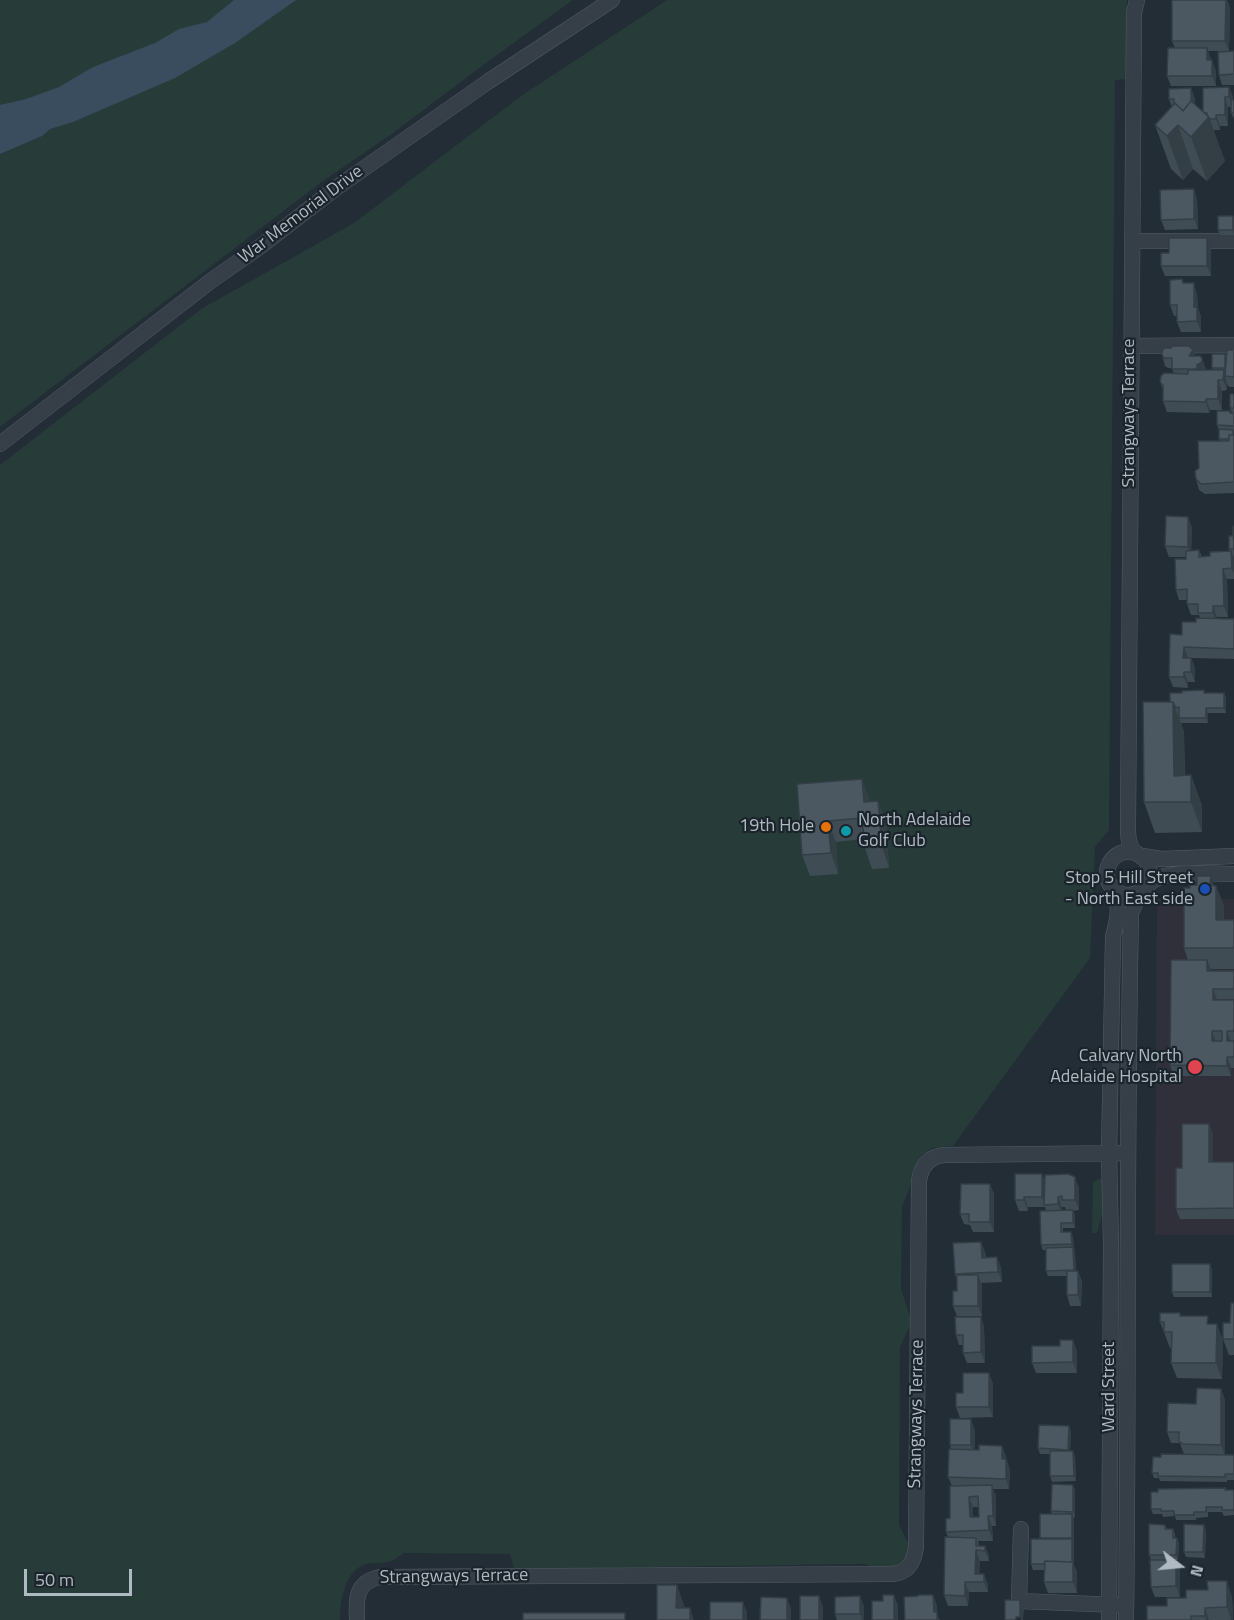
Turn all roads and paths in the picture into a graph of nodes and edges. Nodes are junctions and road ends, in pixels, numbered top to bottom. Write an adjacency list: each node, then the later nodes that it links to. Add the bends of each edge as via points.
1 (612, 0): 7 (street, War Memorial Drive, via 336,188)
2 (1137, 0): 3 (street, Strangways Terrace)
3 (1132, 241): 4 (street); 6 (street, Strangways Terrace)
4 (1234, 241)
5 (1234, 345): 6 (street)
6 (1131, 346): 8 (street, Strangways Terrace)
7 (0, 444)
8 (1128, 826): 9 (street, Strangways Terrace); 10 (street, Strangways Terrace, via 1131,848)
9 (1118, 854): 10 (street); 15 (street, via 1107,870)
10 (1139, 854): 12 (street, via 1162,859); 16 (street, via 1149,867 1149,880)
11 (1234, 856): 12 (street)
12 (1213, 857): 13 (street)
13 (1213, 874): 14 (street); 16 (street, via 1163,876)
14 (1234, 874)
15 (1112, 888): 16 (street, via 1129,895); 17 (street, via 1118,904)
16 (1144, 888): 18 (street, via 1131,913)
17 (1113, 969): 18 (street); 20 (street)
18 (1130, 969): 19 (street)
19 (1129, 1057): 20 (street); 22 (street)
20 (1110, 1058): 21 (street)
21 (1109, 1153): 22 (street); 23 (street, Ward Street); 30 (street, Strangways Terrace, via 938,1155 922,1168 915,1547 912,1561 904,1571 385,1576 363,1584 358,1595)
22 (1128, 1153): 24 (street, Ward Street)
23 (1111, 1245): 24 (street); 25 (street, Ward Street)
24 (1129, 1245): 26 (street, Ward Street)
25 (1110, 1322): 26 (street); 28 (street, Ward Street)
26 (1128, 1322): 29 (street, Ward Street)
27 (1021, 1529): 28 (street, via 1019,1601)
28 (1109, 1613): 29 (street)
29 (1126, 1613)
30 (357, 1620)

